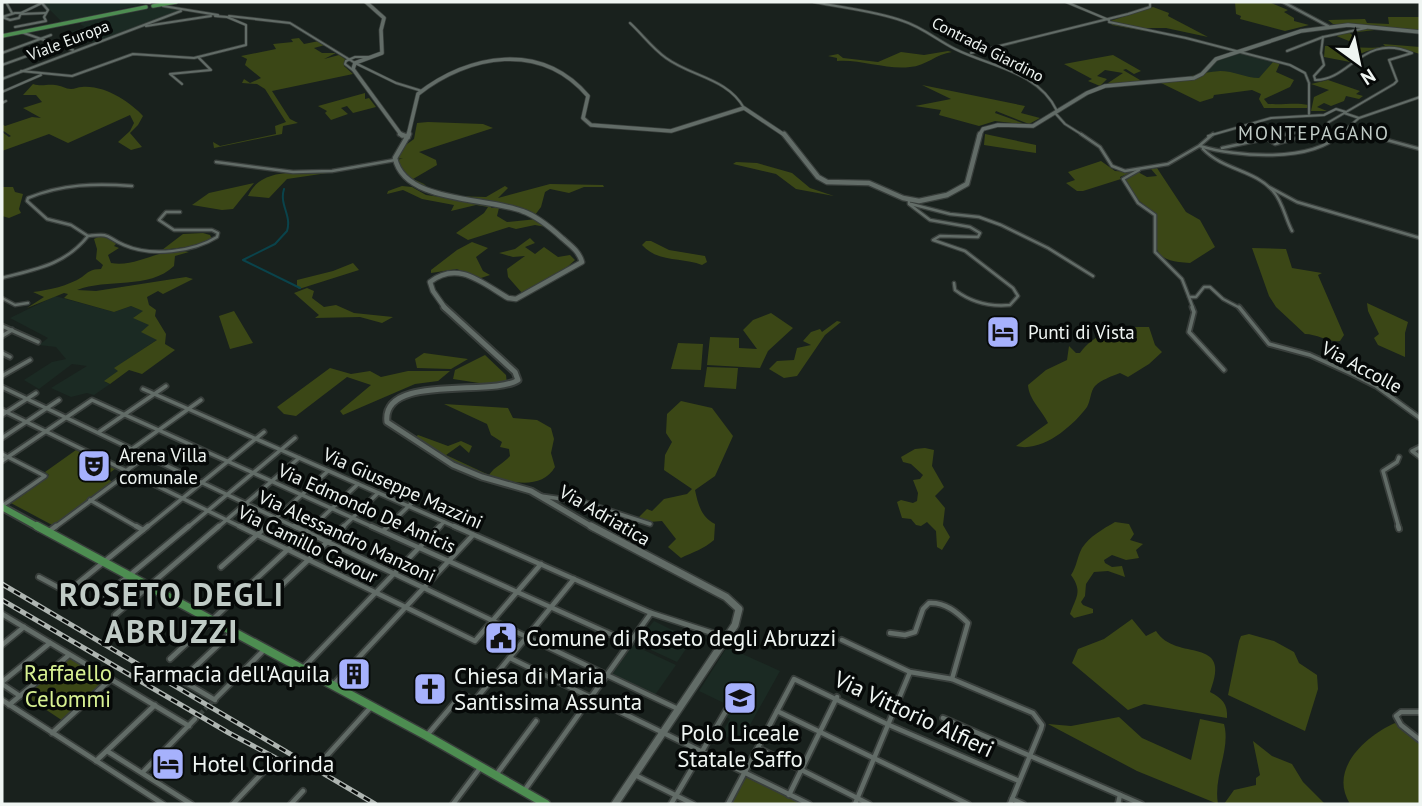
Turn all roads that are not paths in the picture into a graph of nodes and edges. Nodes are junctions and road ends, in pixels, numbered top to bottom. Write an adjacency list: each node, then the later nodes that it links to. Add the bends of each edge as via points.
1 (176, 2): 10 (main road)
2 (366, 2): 41 (main road, via 384,18 383,47)
3 (814, 2): 39 (street, Contrada Giardino, via 900,20)
4 (1066, 2): 19 (street)
5 (1150, 2): 19 (street, via 1150,7)
6 (1283, 2): 17 (street)
7 (5, 3): 12 (street)
8 (42, 3): 13 (street); 14 (street)
9 (147, 4): 10 (main road); 27 (main road)
10 (163, 4): 11 (street)
11 (183, 10): 15 (street); 26 (street, Viale Europa)
12 (12, 13): 14 (street); 16 (street)
13 (46, 13): 14 (street); 21 (street, via 46,21)
14 (20, 15): 18 (street); 21 (street)
15 (216, 15): 26 (street); 40 (street, via 246,25 248,42); 42 (street, via 290,23)
16 (2, 17): 18 (street)
17 (1316, 19): 22 (street); 24 (street)
18 (10, 20): 23 (street)
19 (1109, 21): 36 (street); 39 (street)
20 (630, 23): 62 (street, via 654,50 718,84)
21 (22, 26): 23 (street); 27 (street)
22 (1328, 26): 24 (main road); 25 (main road)
23 (15, 27): 27 (street)
24 (1319, 27): 36 (main road)
25 (1367, 27): 28 (main road); 31 (street)
26 (132, 30): 35 (street, Viale Europa)
27 (21, 32): 30 (main road); 33 (street)
28 (1420, 32)
29 (51, 35): 33 (street)
30 (2, 36)
31 (1323, 37): 37 (street); 56 (street, via 1324,65)
32 (77, 38): 34 (street)
33 (41, 39): 34 (street); 38 (street)
34 (58, 45): 35 (street); 44 (street)
35 (75, 51): 45 (street, Viale Europa)
36 (1240, 51): 57 (street, via 1295,67 1306,73); 63 (main road, via 1216,59 1194,78 1098,88)
37 (1287, 51)
38 (2, 53)
39 (969, 54): 63 (street, Contrada Giardino, via 1029,80 1043,91)
40 (198, 57): 48 (street, via 211,70); 52 (street, via 133,54 78,75)
41 (373, 57): 42 (street); 43 (main road)
42 (348, 59): 43 (street); 49 (street, via 345,64)
43 (355, 64): 49 (main road); 59 (street)
44 (2, 65)
45 (30, 68): 47 (street, Viale Europa); 51 (street)
46 (179, 68): 48 (street)
47 (21, 71): 51 (street); 54 (street, Viale Europa)
48 (185, 71): 53 (street)
49 (354, 71): 73 (main road, via 401,136)
50 (164, 72): 53 (street)
51 (29, 73): 52 (street); 54 (street)
52 (43, 74): 60 (street)
53 (170, 74): 58 (street)
54 (10, 76): 55 (street, Viale Europa)
55 (2, 79)
56 (1315, 79): 57 (street); 64 (street, via 1338,75 1364,53 1412,51 1389,60 1397,81 1394,84)
57 (1309, 83): 65 (street)
58 (183, 84)
59 (422, 90): 62 (main road, via 472,64 505,60 547,67 575,81 588,96 583,118 597,127 679,130); 73 (main road)
60 (2, 92)
61 (1420, 97): 66 (street)
62 (744, 108): 83 (main road, via 783,133 823,180 869,183)
63 (1057, 113): 80 (street, Contrada Giardino, via 1065,124 1100,147 1115,168); 83 (main road, via 1029,127 983,129 967,184 936,199)
64 (1345, 113): 65 (street, via 1336,109); 66 (street); 67 (street)
65 (1309, 115): 75 (street, via 1244,124 1216,132 1202,139)
66 (1359, 118): 68 (street)
67 (1320, 129): 70 (street); 71 (street); 72 (street)
68 (1345, 130): 72 (street); 77 (street, via 1351,136 1372,136)
69 (1254, 131): 70 (street, via 1297,125)
70 (1309, 131): 71 (street); 74 (street)
71 (1314, 134): 74 (street, via 1275,144)
72 (1340, 134): 75 (street, via 1322,147 1293,151 1240,153)
73 (408, 137): 78 (main road)
74 (1268, 139): 76 (street)
75 (1200, 146): 80 (street, via 1168,164); 82 (street, via 1219,164)
76 (1222, 148)
77 (1420, 149)
78 (395, 160): 79 (street, via 332,171 293,172); 146 (main road, Via Adriatica, via 401,174 425,191 506,205 540,219 582,258 579,265 516,299 465,272 440,274 430,282 442,305 516,373 517,380 508,387 419,391 390,408 386,420 456,467)
79 (216, 162)
80 (1139, 170): 91 (street, via 1123,179 1138,203 1155,215 1155,253 1182,279)
81 (132, 186): 86 (street, via 66,187 28,198 47,219 71,225)
82 (1269, 187): 85 (street, via 1283,205); 87 (street, via 1297,202)
83 (909, 202): 88 (street, via 1001,225); 90 (street, via 930,220 980,233 978,237 940,236 933,240 965,251 1013,288 1017,299 1004,306 975,303 955,290)
84 (180, 212): 86 (street, via 166,212 159,220 168,228 212,230 217,237 193,247 159,251 124,245 107,234)
85 (1292, 230)
86 (88, 236): 89 (street, via 78,252 64,261)
87 (1420, 238)
88 (1093, 276)
89 (2, 278)
90 (954, 283)
91 (1189, 297): 101 (street, via 1194,312 1189,332); 117 (street, Via Accolle, via 1210,287 1238,306 1269,344 1352,374)
92 (2, 298): 93 (street, via 15,305)
93 (28, 303)
94 (2, 326): 95 (street)
95 (12, 330): 96 (street); 97 (street)
96 (2, 336)
97 (38, 342)
98 (2, 353): 99 (street)
99 (10, 357)
100 (30, 360): 102 (street)
101 (1224, 370)
102 (2, 376)
103 (166, 386): 107 (street)
104 (2, 387): 108 (street, Via Alessandro Manzoni)
105 (143, 389): 107 (street, Via Giuseppe Mazzini)
106 (36, 393): 108 (street)
107 (154, 394): 112 (street, Via Giuseppe Mazzini); 114 (street)
108 (27, 399): 111 (street, Via Alessandro Manzoni); 113 (street)
109 (60, 400): 111 (street)
110 (201, 400): 112 (street)
111 (47, 408): 116 (street, Via Alessandro Manzoni); 118 (street)
112 (188, 409): 119 (street); 124 (street, Via Giuseppe Mazzini)
113 (4, 411): 115 (street); 118 (street, Via Camillo Cavour)
114 (125, 414): 116 (street, Via Edmondo De Amicis, via 92,400); 119 (street, Via Edmondo De Amicis); 122 (street)
115 (2, 415)
116 (66, 418): 120 (street); 122 (street, Via Alessandro Manzoni)
117 (1420, 418)
118 (26, 422): 120 (street, Via Camillo Cavour); 123 (street)
119 (159, 429): 127 (street); 136 (street, Via Edmondo De Amicis)
120 (46, 431): 131 (street); 138 (street, Via Camillo Cavour)
121 (264, 432): 124 (street)
122 (98, 433): 127 (street, Via Alessandro Manzoni)
123 (2, 438)
124 (256, 439): 128 (street, Via Giuseppe Mazzini); 136 (street)
125 (295, 439): 128 (street)
126 (1420, 447): 133 (street, via 1412,451)
127 (132, 449): 130 (street, Via Alessandro Manzoni)
128 (281, 450): 134 (street, Via Giuseppe Mazzini); 139 (street)
129 (2, 453): 131 (street)
130 (146, 456): 138 (street); 141 (street, Via Alessandro Manzoni)
131 (8, 457): 135 (street); 151 (street, via 45,476)
132 (1399, 457): 160 (street, via 1383,471)
133 (1420, 457)
134 (299, 458): 137 (street, Via Giuseppe Mazzini); 140 (street)
135 (2, 461)
136 (229, 461): 139 (street, Via Edmondo De Amicis); 141 (street)
137 (328, 471): 142 (street, Via Giuseppe Mazzini); 145 (street)
138 (127, 472): 148 (street, Via Camillo Cavour); 149 (street)
139 (254, 472): 140 (street, Via Edmondo De Amicis); 144 (street)
140 (273, 481): 145 (street, Via Edmondo De Amicis); 150 (street)
141 (202, 482): 144 (street, Via Alessandro Manzoni); 148 (street)
142 (358, 484): 143 (street, Via Giuseppe Mazzini); 153 (street)
143 (379, 493): 152 (street, Via Giuseppe Mazzini); 155 (street)
144 (227, 494): 150 (street, Via Alessandro Manzoni); 154 (street)
145 (302, 494): 153 (street, Via Edmondo De Amicis); 156 (street)
146 (539, 495): 159 (street, via 583,502); 196 (main road, Via Adriatica, via 733,601 740,615)
147 (417, 498): 152 (street)
148 (182, 499): 154 (street, Via Camillo Cavour); 161 (street)
149 (90, 500): 161 (street); 163 (street)
150 (246, 503): 156 (street, Via Alessandro Manzoni); 157 (street)
151 (2, 506): 163 (main road)
152 (408, 506): 158 (street, Via Giuseppe Mazzini); 162 (street)
153 (333, 507): 155 (street, Via Edmondo De Amicis); 164 (street)
154 (207, 511): 157 (street, Via Camillo Cavour); 176 (street)
155 (354, 517): 162 (street, Via Edmondo De Amicis); 167 (street)
156 (276, 518): 164 (street, Via Alessandro Manzoni); 165 (street)
157 (226, 520): 165 (street, Via Camillo Cavour); 180 (street)
158 (444, 522): 166 (street, Via Giuseppe Mazzini); 168 (street)
159 (650, 524)
160 (1399, 529)
161 (143, 530): 172 (street)
162 (384, 530): 168 (street, Via Edmondo De Amicis)
163 (48, 532): 172 (main road)
164 (306, 532): 167 (street, Via Alessandro Manzoni); 169 (street)
165 (257, 535): 169 (street, Via Camillo Cavour); 174 (street)
166 (473, 535): 171 (street); 173 (street, Via Giuseppe Mazzini)
167 (327, 542): 170 (street); 175 (street, Via Alessandro Manzoni)
168 (420, 547): 171 (street, Via Edmondo De Amicis); 175 (street)
169 (288, 550): 170 (street, Via Camillo Cavour); 190 (street)
170 (308, 560): 179 (street); 183 (street, Via Camillo Cavour)
171 (449, 560): 181 (street); 182 (street, Via Edmondo De Amicis)
172 (104, 562): 176 (main road); 177 (street, via 67,592)
173 (541, 564): 178 (street, Via Giuseppe Mazzini); 182 (street)
174 (221, 566)
175 (394, 574): 181 (street, Via Alessandro Manzoni); 183 (street)
176 (130, 576): 180 (main road); 184 (street)
177 (39, 577)
178 (574, 579): 186 (street); 187 (street, Via Giuseppe Mazzini)
179 (283, 584)
180 (149, 586): 189 (street); 190 (main road)
181 (423, 588): 185 (street); 191 (street, Via Alessandro Manzoni)
182 (517, 592): 186 (street, Via Edmondo De Amicis); 191 (street)
183 (376, 593): 185 (street, Via Camillo Cavour); 205 (street)
184 (96, 603)
185 (405, 607): 191 (street, Via Camillo Cavour, via 475,641); 211 (street)
186 (551, 607): 195 (street); 199 (street, Via Edmondo De Amicis)
187 (651, 613): 196 (street, Via Giuseppe Mazzini); 199 (street)
188 (2, 614): 192 (street)
189 (115, 615)
190 (212, 620): 193 (main road); 204 (street)
191 (492, 621): 195 (street, Via Alessandro Manzoni)
192 (24, 627): 198 (street); 200 (street)
193 (233, 631): 201 (main road); 201 (street, via 181,680 214,700)
194 (890, 633): 209 (street, via 915,632 929,602 960,615 968,623)
195 (527, 637): 203 (street); 207 (street, Via Alessandro Manzoni)
196 (727, 638): 220 (main road, Via Adriatica)
197 (842, 640): 206 (street)
198 (50, 643): 202 (street); 210 (street)
199 (630, 643): 207 (street)
200 (2, 645)
201 (266, 648): 205 (main road)
202 (70, 654): 208 (street); 212 (street)
203 (510, 658): 213 (street); 231 (street, via 473,703 461,694)
204 (170, 659)
205 (303, 668): 211 (main road)
206 (910, 672): 209 (street); 226 (street)
207 (607, 675): 213 (street); 220 (street, Via Alessandro Manzoni)
208 (111, 679): 217 (street); 229 (street)
209 (952, 679): 236 (street, via 1034,713 1042,725)
210 (2, 683): 212 (street)
211 (332, 685): 218 (main road)
212 (20, 696): 216 (street)
213 (591, 697): 230 (street); 249 (street)
214 (837, 697): 221 (street, Via Vittorio Alfieri, via 794,679); 226 (street, Via Vittorio Alfieri); 228 (street)
215 (2, 700): 216 (street)
216 (9, 705): 229 (street)
217 (155, 705): 227 (street); 234 (street)
218 (371, 706): 231 (main road); 237 (street)
219 (727, 709): 235 (street)
220 (679, 710): 230 (main road, Via Adriatica)
221 (777, 711): 228 (street); 233 (street)
222 (1420, 712): 232 (street, via 1396,716)
223 (943, 718): 236 (street)
224 (195, 719): 227 (street)
225 (536, 721): 246 (street)
226 (889, 725): 238 (street); 247 (street, Via Vittorio Alfieri)
227 (189, 726): 243 (street)
228 (821, 731): 238 (street); 242 (street)
229 (52, 733): 239 (street)
230 (664, 733): 235 (street); 245 (main road, Via Adriatica)
231 (427, 736): 241 (main road)
232 (1420, 740)
233 (758, 748): 242 (street); 244 (street)
234 (107, 751): 239 (street); 243 (street)
235 (702, 752): 244 (street); 252 (street)
236 (1031, 756): 247 (street); 251 (street)
237 (323, 760)
238 (874, 760): 253 (street); 267 (street)
239 (96, 761): 256 (street)
240 (267, 768): 258 (street)
241 (480, 768): 246 (main road); 260 (street)
242 (802, 769): 250 (street); 253 (street)
243 (142, 772): 257 (street)
244 (744, 773): 250 (street); 264 (street)
245 (635, 775): 252 (street); 261 (main road, Via Adriatica)
246 (495, 777): 249 (main road)
247 (1018, 782): 254 (street)
248 (303, 791): 259 (street)
249 (523, 792): 255 (main road)
250 (789, 795): 265 (street)
251 (1120, 795): 269 (street); 270 (street)
252 (676, 796): 262 (street); 263 (street)
253 (856, 802): 266 (street)
254 (1011, 802): 268 (street)
255 (542, 803)
256 (163, 804)
257 (191, 804)
258 (233, 804)
259 (291, 804)
260 (453, 804)
261 (615, 804)
262 (671, 804)
263 (693, 804)
264 (728, 804)
265 (809, 804)
266 (869, 804)
267 (968, 804)
268 (1023, 804)
269 (1118, 804)
270 (1141, 804)

